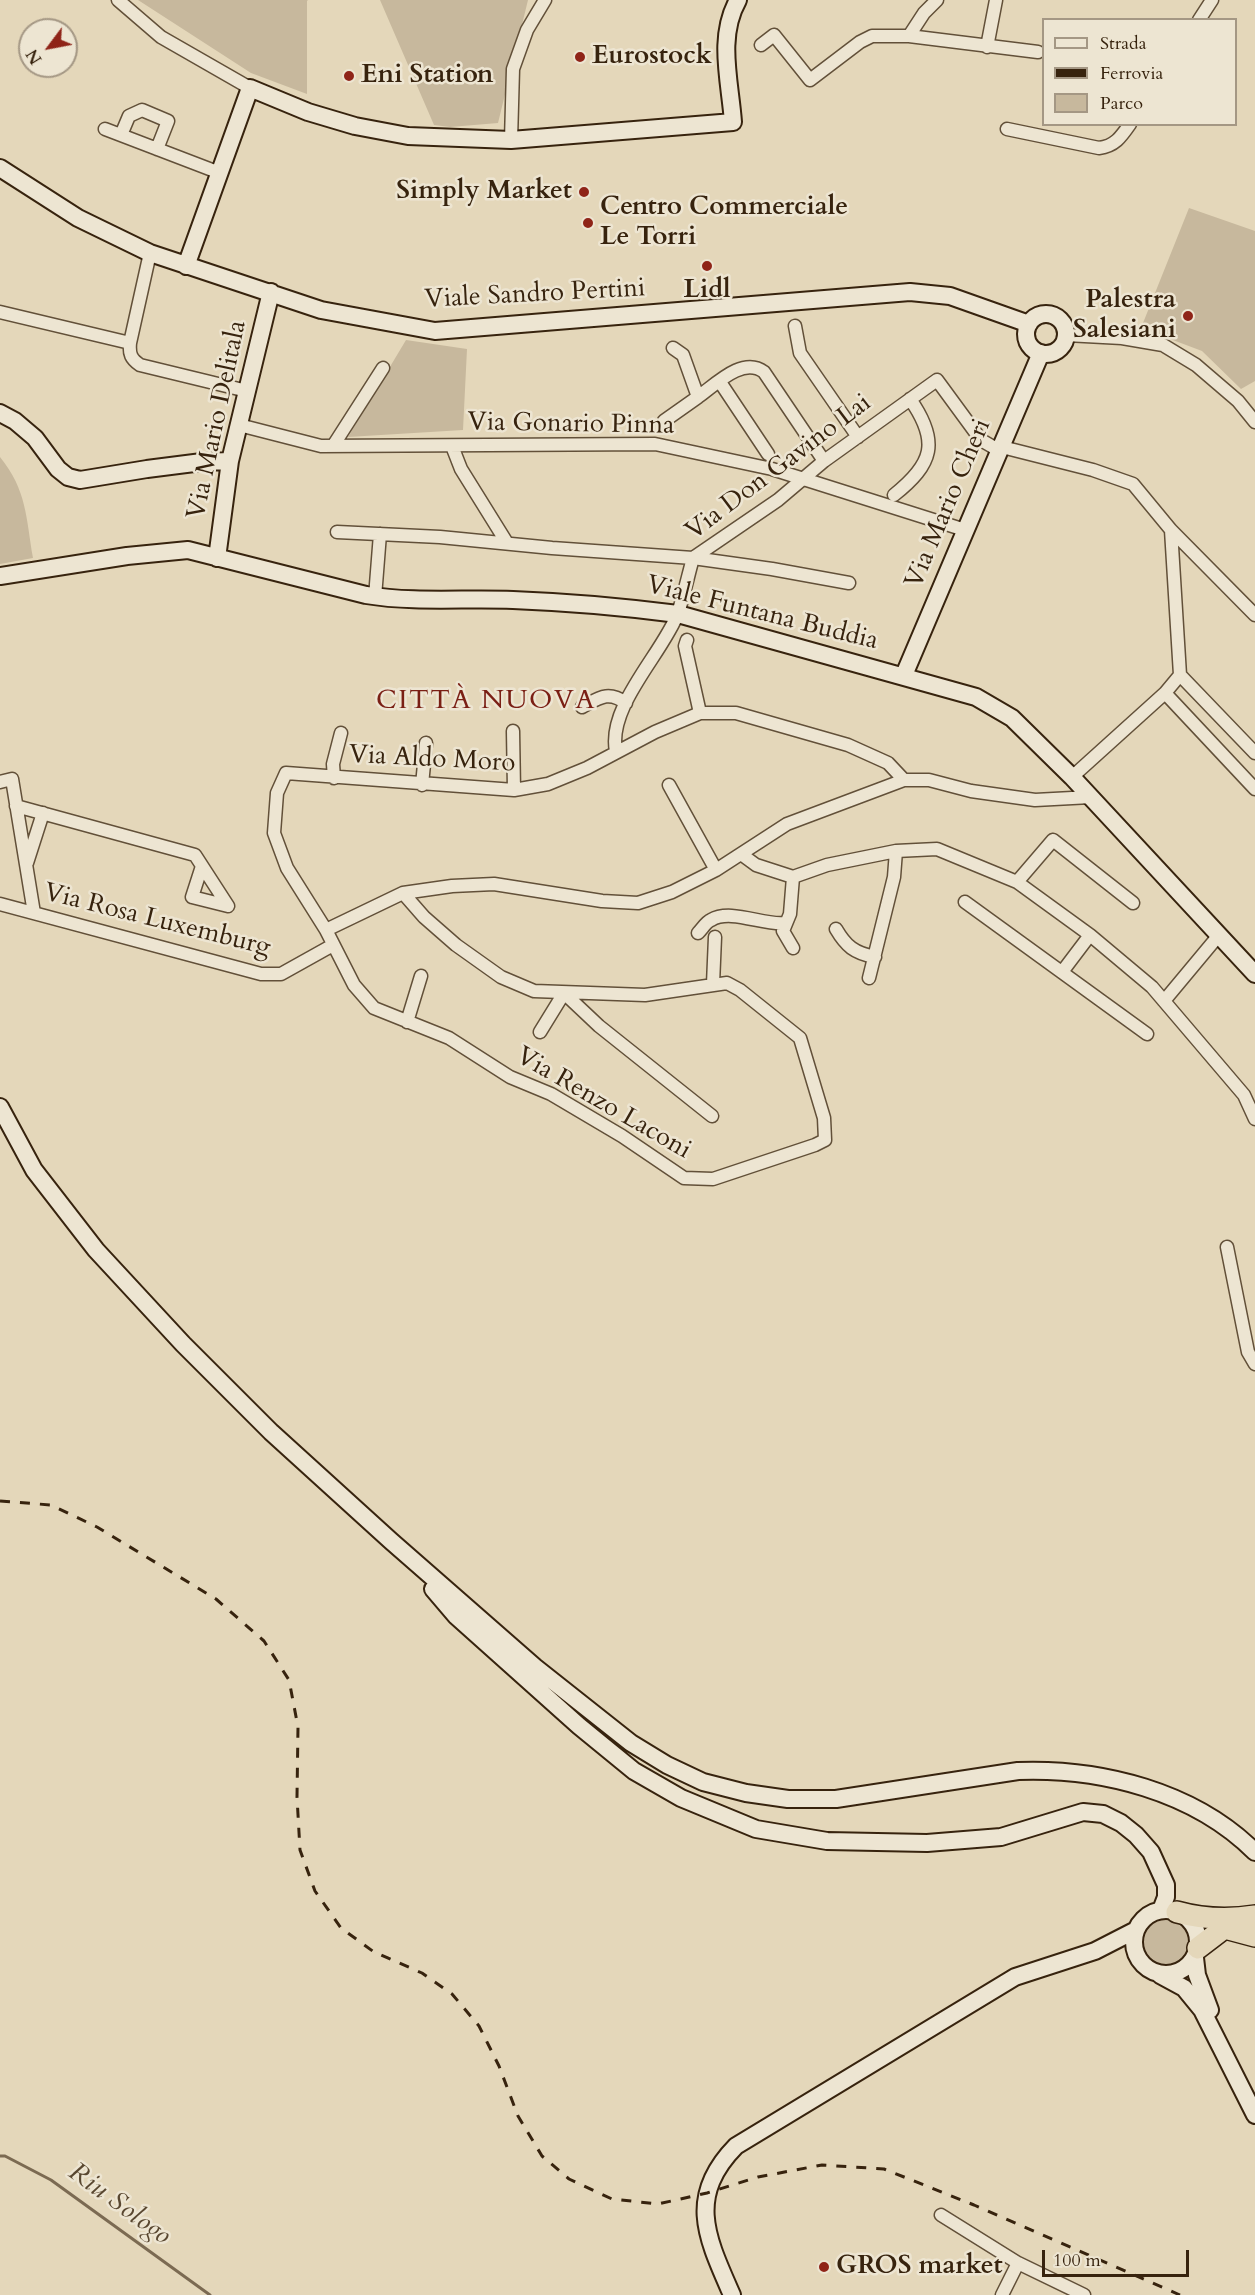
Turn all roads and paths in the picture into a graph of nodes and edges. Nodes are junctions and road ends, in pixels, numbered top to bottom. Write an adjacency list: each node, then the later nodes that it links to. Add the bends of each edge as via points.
1 (118, 0): 12 (street, via 161,37)
2 (545, 0): 17 (street, via 527,30 513,69)
3 (738, 0): 17 (main road, via 727,28 726,46 733,122)
4 (937, 0): 8 (street)
5 (996, 0): 10 (street)
6 (1212, 0): 7 (street)
7 (1200, 18)
8 (909, 36): 9 (street, via 872,36 810,80 774,35); 10 (street)
9 (761, 45)
10 (987, 47): 11 (street)
11 (1038, 52)
12 (250, 87): 17 (main road, via 308,112 355,126 408,136); 20 (main road)
13 (1129, 126): 15 (street, via 1118,141 1099,148)
14 (105, 129): 16 (street)
15 (1008, 129)
16 (121, 135): 18 (street); 18 (street, via 129,116 142,110 168,121)
17 (511, 140)
18 (157, 149): 20 (street)
19 (0, 168): 21 (main road, Viale Sandro Pertini, via 78,218)
20 (220, 172): 22 (main road)
21 (150, 253): 22 (main road, Viale Sandro Pertini); 28 (street)
22 (186, 266): 23 (main road, Viale Sandro Pertini)
23 (271, 292): 25 (main road, Viale Sandro Pertini, via 321,310 435,331 910,292 950,296); 33 (main road, Via Mario Delitala)
24 (0, 312): 28 (street)
25 (1029, 324): 27 (main road, via 1036,316 1052,315 1060,320); 30 (main road, via 1028,344)
26 (795, 326): 40 (street, via 800,353)
27 (1066, 335): 30 (main road, via 1058,350); 38 (street, via 1163,345 1196,365 1238,401)
28 (130, 344): 33 (street, via 130,355 140,365)
29 (673, 348): 34 (street, via 683,355)
30 (1041, 353): 43 (main road, Via Mario Cheri)
31 (383, 369): 41 (street)
32 (720, 382): 34 (street); 44 (street); 45 (street, via 741,368 752,366 764,372)
33 (247, 391): 39 (main road, Via Mario Delitala)
34 (698, 397): 37 (street)
35 (910, 399): 40 (street, Via Don Gavino Lai); 43 (street, Via Don Gavino Lai, via 937,380 981,440); 48 (street, via 923,417 928,447 920,472)
36 (0, 412): 46 (main road, via 35,438 58,470 80,480)
37 (664, 421)
38 (1255, 422)
39 (239, 425): 41 (street, Via Gonario Pinna); 46 (main road, Via Mario Delitala)
40 (858, 437): 45 (street, Via Don Gavino Lai)
41 (333, 446): 42 (street, Via Gonario Pinna)
42 (452, 446): 47 (street, Via Gonario Pinna, via 655,444); 53 (street, via 461,469)
43 (1001, 449): 49 (main road, Via Mario Cheri); 50 (street, via 1093,470 1133,484)
44 (768, 454)
45 (824, 460): 47 (street, Via Don Gavino Lai)
46 (230, 461): 54 (main road, Via Mario Delitala)
47 (802, 478): 49 (street, Via Gonario Pinna); 55 (street, Via Don Gavino Lai, via 778,500)
48 (894, 495)
49 (965, 530): 62 (main road, Via Mario Cheri)
50 (1172, 530): 60 (street); 63 (street)
51 (338, 532): 52 (street)
52 (380, 534): 53 (street); 58 (street)
53 (507, 543): 55 (street)
54 (217, 558): 56 (main road, Viale Funtana Buddia, via 188,550 163,552); 58 (main road, Viale Funtana Buddia)
55 (693, 558): 57 (street); 59 (street, Via Don Gavino Lai)
56 (0, 576)
57 (849, 583)
58 (375, 597): 59 (main road, Viale Funtana Buddia, via 513,600)
59 (678, 614): 62 (main road, Viale Funtana Buddia); 65 (street, Via Don Gavino Lai)
60 (1255, 615)
61 (687, 640): 67 (street, via 685,646)
62 (904, 675): 73 (main road, Viale Funtana Buddia, via 976,697 1001,710)
63 (1180, 675): 64 (street); 72 (street)
64 (1165, 693): 73 (street); 79 (street)
65 (626, 703): 66 (street, via 606,696); 71 (street, Via Don Gavino Lai, via 614,740)
66 (582, 707)
67 (700, 713): 71 (street, Via Aldo Moro); 75 (street, Via Aldo Moro, via 736,713 848,745 888,763)
68 (513, 731): 80 (street)
69 (340, 733): 74 (street)
70 (426, 743): 77 (street)
71 (616, 751): 80 (street, Via Aldo Moro, via 548,784)
72 (1255, 753)
73 (1072, 777): 81 (main road, Viale Funtana Buddia)
74 (334, 778): 77 (street, Via Aldo Moro); 98 (street, Via Aldo Moro, via 286,773 277,793 274,832 287,868)
75 (904, 780): 81 (street, via 929,780 970,791 1035,800); 85 (street, via 787,824)
76 (0, 782): 82 (street, via 12,779)
77 (422, 785): 80 (street, Via Aldo Moro)
78 (669, 785): 88 (street)
79 (1255, 789)
80 (514, 790)
81 (1091, 797): 101 (main road, Viale Funtana Buddia)
82 (16, 806): 83 (street); 86 (street)
83 (43, 813): 86 (street); 87 (street, via 195,855)
84 (896, 851): 89 (street, via 827,865); 90 (street, via 937,849); 105 (street, via 894,877)
85 (741, 854): 88 (street); 89 (street, via 756,865)
86 (26, 866): 95 (street)
87 (202, 866): 87 (street, via 228,906 192,897)
88 (716, 870): 91 (street, via 672,892 638,903 494,884)
89 (793, 877): 96 (street, via 790,914)
90 (1017, 882): 93 (street, via 1053,840); 100 (street)
91 (403, 893): 98 (street); 112 (street, Via Renzo Laconi, via 456,945 501,977 534,991)
92 (966, 902): 106 (street)
93 (1133, 903)
94 (0, 904): 95 (street, Via Rosa Luxemburg)
95 (34, 913): 103 (street, Via Rosa Luxemburg, via 261,974 281,974)
96 (785, 923): 99 (street, via 774,925 724,917 712,919); 104 (street, via 783,931)
97 (836, 929): 105 (street, via 850,948)
98 (326, 930): 103 (street)
99 (698, 933)
100 (1090, 935): 106 (street); 113 (street)
101 (1219, 935): 107 (main road, Viale Funtana Buddia); 113 (street)
102 (715, 937): 110 (street)
103 (333, 945): 115 (street, via 354,985 374,1008)
104 (793, 948)
105 (874, 957): 109 (street)
106 (1062, 972): 117 (street)
107 (1255, 974)
108 (421, 976): 115 (street)
109 (869, 978)
110 (713, 984): 111 (street, Via Renzo Laconi, via 645,995); 115 (street, Via Renzo Laconi, via 727,983 740,990 800,1038 824,1118 825,1140 713,1179 684,1178 551,1094 510,1077 449,1038)
111 (594, 992): 112 (street, Via Renzo Laconi); 114 (street, via 590,1006)
112 (564, 993): 114 (street); 116 (street, Via Renzo Laconi)
113 (1164, 1001): 120 (street, via 1244,1095)
114 (593, 1019): 119 (street)
115 (406, 1022)
116 (540, 1032)
117 (1147, 1034)
118 (0, 1107): 123 (main road, via 34,1170 96,1250 271,1432)
119 (712, 1116)
120 (1255, 1119)
121 (1227, 1247): 122 (street, via 1248,1352)
122 (1255, 1364)
123 (391, 1541): 124 (main road, via 631,1743 703,1782 789,1799 836,1799 1018,1771 1095,1775 1157,1792 1202,1813); 125 (main road, via 456,1616 579,1726 634,1771 681,1798 756,1829 827,1841 927,1843 1001,1837 1083,1812 1103,1814 1121,1823 1151,1852 1166,1885)
124 (1255, 1852)
125 (1169, 1911): 126 (highway); 127 (main road, via 1146,1917); 130 (main road, via 1185,1916 1196,1930)
126 (1239, 1921): 128 (highway); 130 (highway, via 1216,1932)
127 (1136, 1930): 129 (main road); 131 (main road, via 1134,1947)
128 (1255, 1936)
129 (1095, 1951): 131 (main road); 137 (main road, via 1015,1977 736,2146 713,2176 706,2193 711,2248)
130 (1196, 1953): 132 (main road, via 1182,1971); 133 (main road, via 1203,1994)
131 (1140, 1962): 132 (main road)
132 (1160, 1974): 134 (main road, via 1194,1998)
133 (1255, 2096)
134 (1255, 2115)
135 (941, 2216): 136 (street)
136 (1018, 2263): 138 (street); 139 (street)
137 (732, 2295)
138 (1002, 2295)
139 (1084, 2295)

